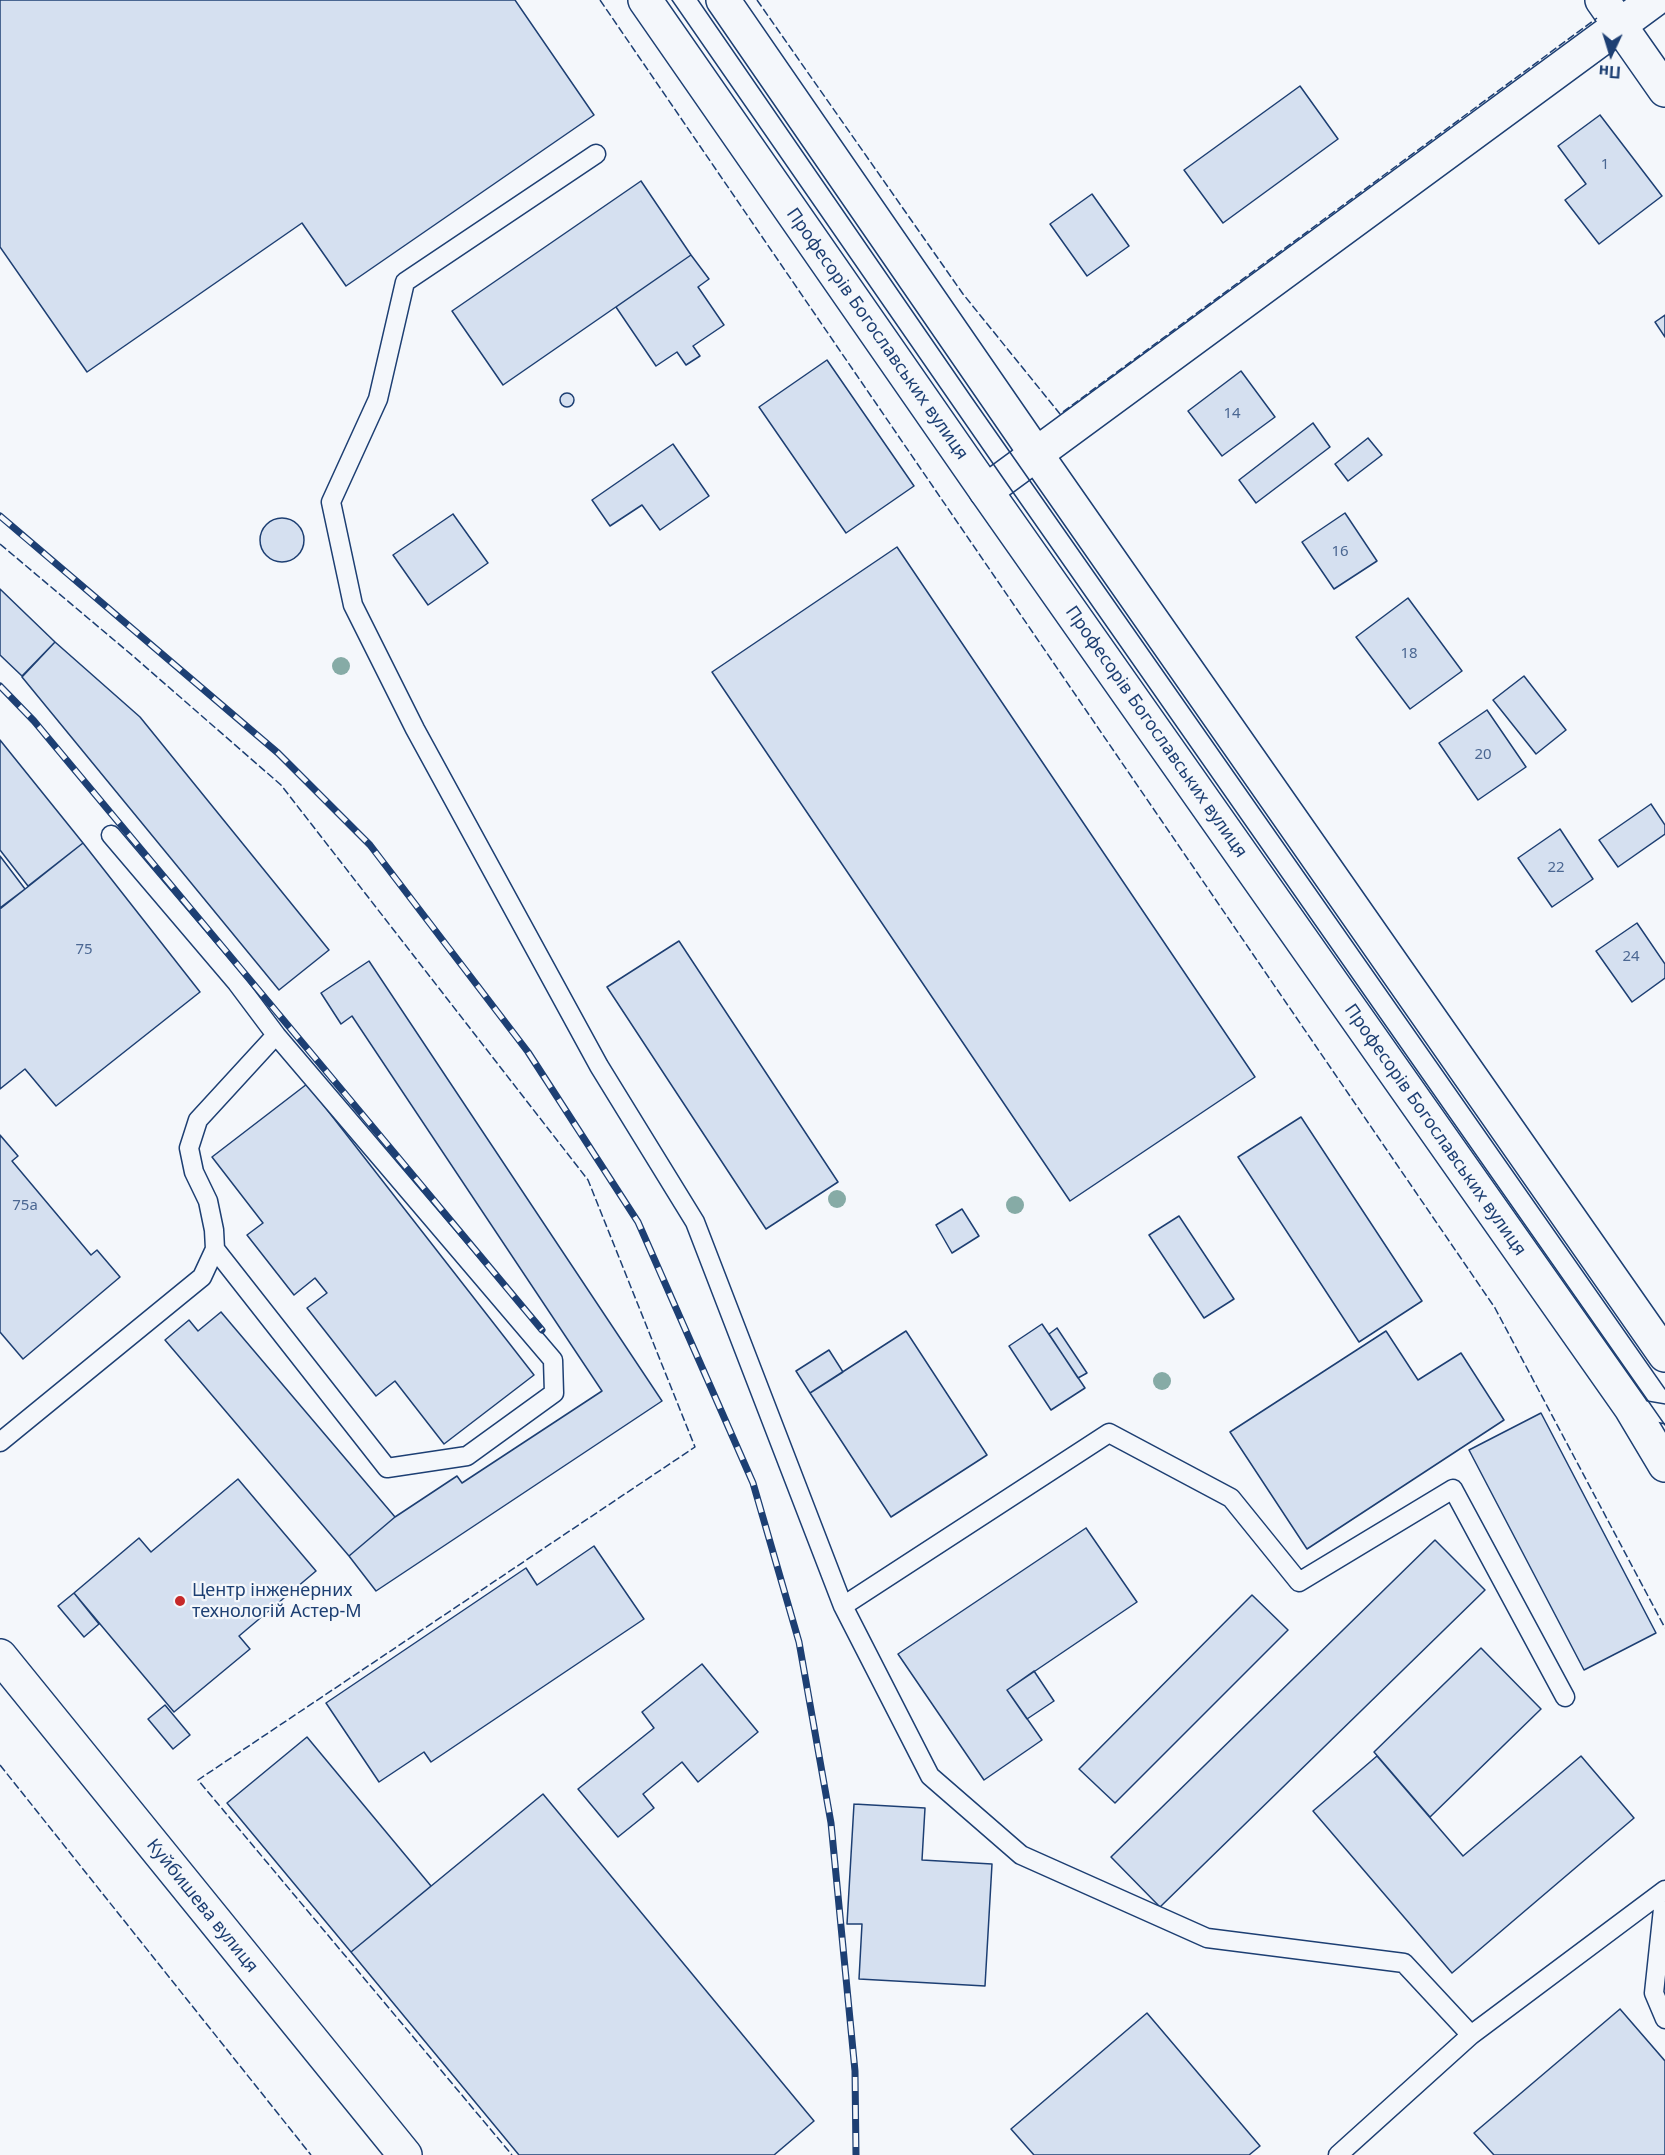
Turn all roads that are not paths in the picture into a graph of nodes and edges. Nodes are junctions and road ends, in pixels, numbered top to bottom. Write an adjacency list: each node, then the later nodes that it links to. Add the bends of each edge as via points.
1 (645, 0): 8 (street, Професорів Богославських вулиця)
2 (723, 0): 7 (street)
3 (1654, 0): 4 (street)
4 (1610, 12): 5 (street); 7 (street)
5 (1665, 90)
6 (596, 154): 17 (lane, via 405,282 378,399 330,502 353,605 415,729 599,1066 695,1222)
7 (1036, 454): 8 (street); 12 (street)
8 (986, 491): 13 (street, Професорів Богославських вулиця)
9 (111, 836): 10 (lane, via 237,983)
10 (276, 1035): 11 (lane, via 198,1120 189,1148 194,1172 208,1201); 11 (lane, via 553,1360 555,1393 466,1456 387,1468)
11 (214, 1249): 15 (lane, via 202,1277)
12 (1665, 1355)
13 (1631, 1408): 14 (lane); 16 (street, Професорів Богославських вулиця)
14 (1665, 1414)
15 (0, 1442)
16 (1665, 1465)
17 (843, 1606): 19 (lane, via 1109,1433 1231,1498 1299,1582 1453,1489); 22 (lane, via 930,1776 1021,1855 1207,1938 1404,1963)
18 (0, 1656): 23 (street, Куйбишева вулиця)
19 (1565, 1696)
20 (1665, 1890): 21 (lane, via 1654,1993); 22 (lane)
21 (1665, 2019)
22 (1471, 2035): 24 (lane)
23 (405, 2155)
24 (1338, 2155)

